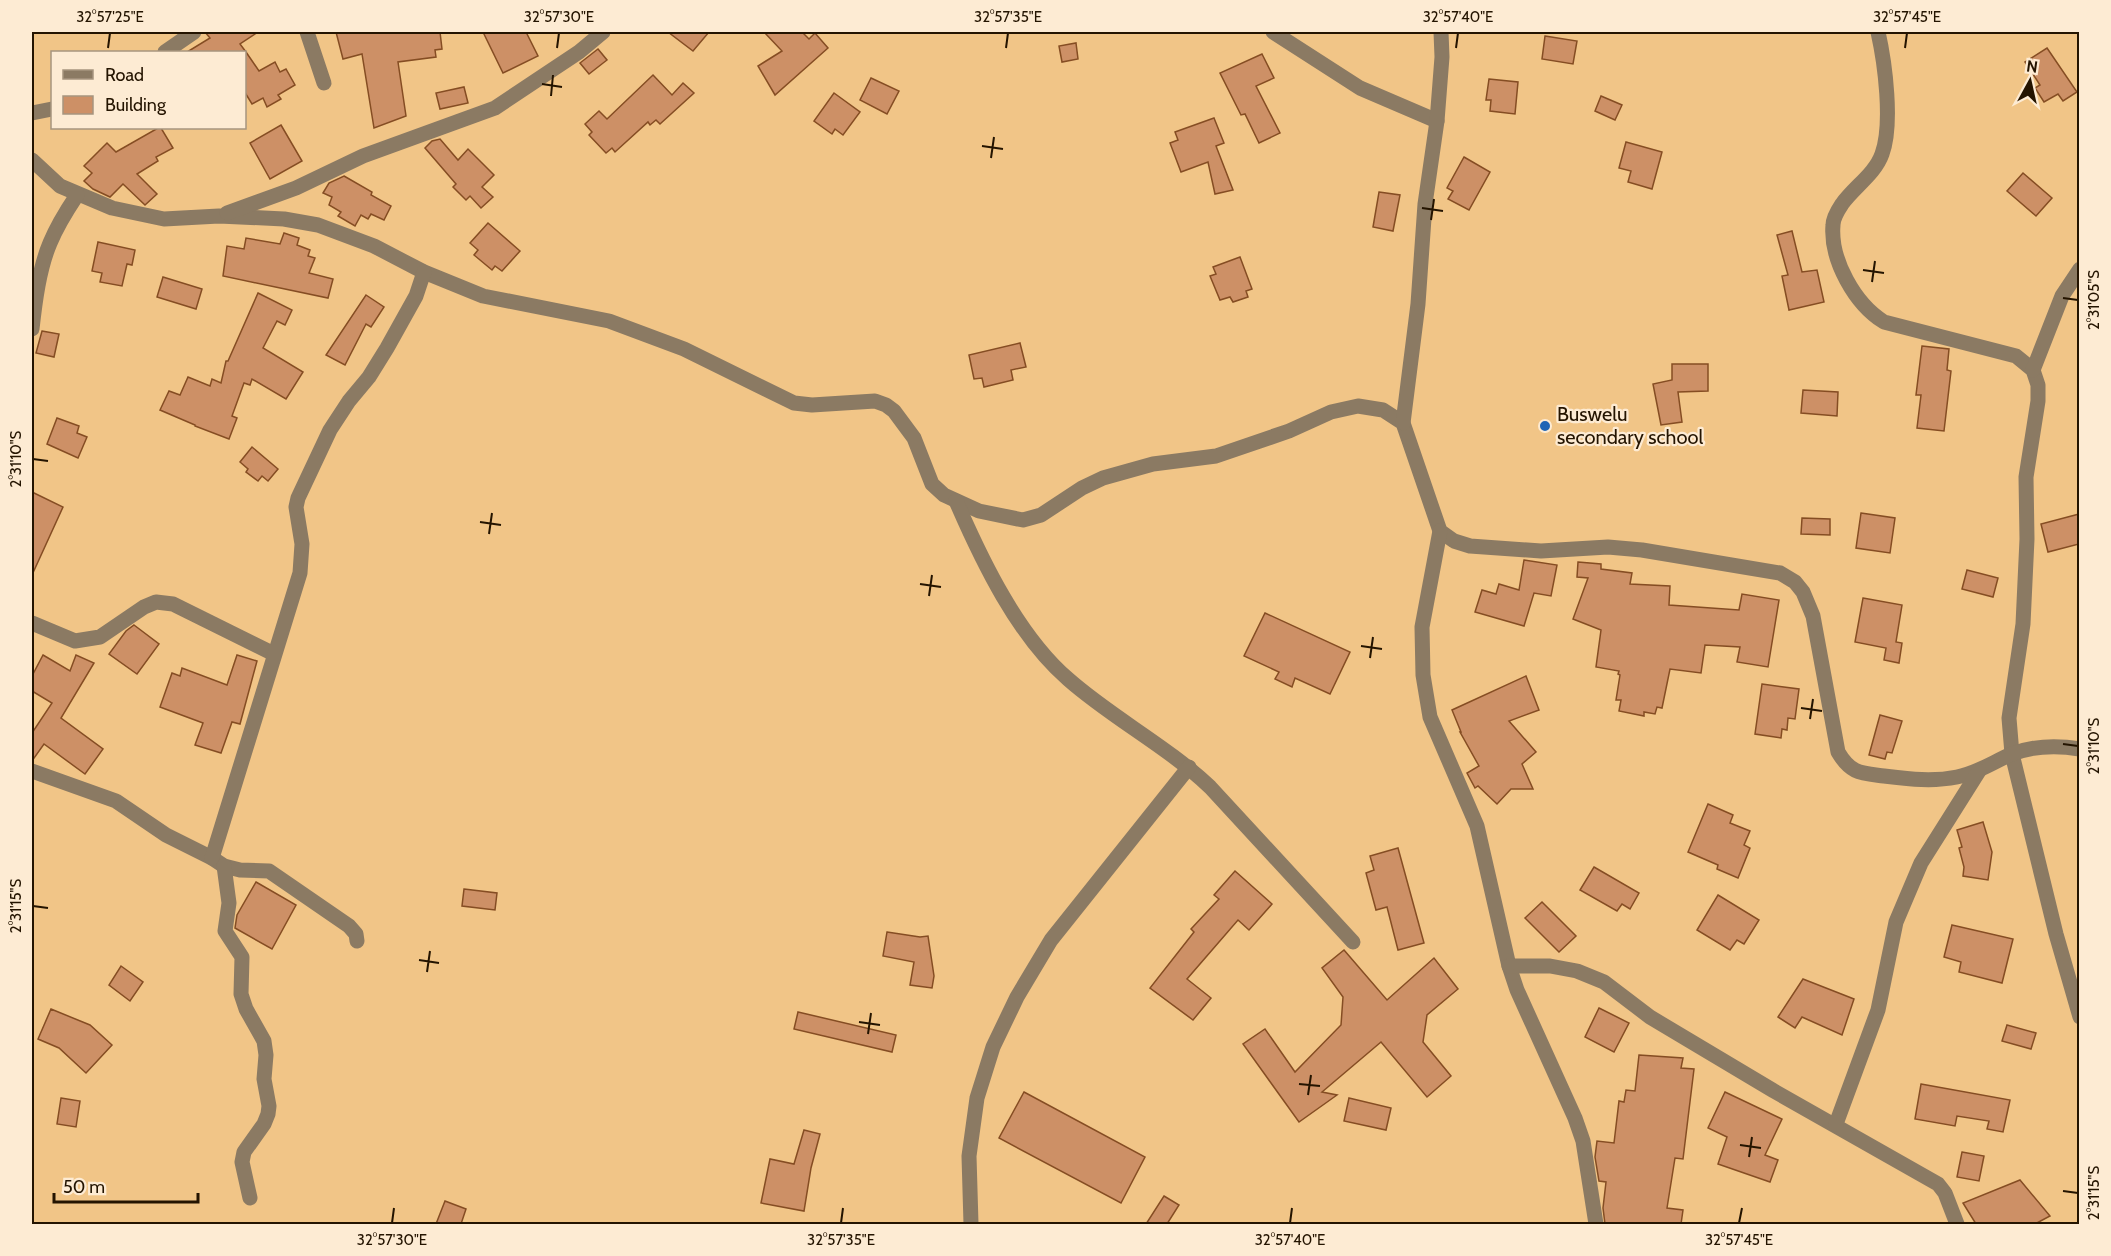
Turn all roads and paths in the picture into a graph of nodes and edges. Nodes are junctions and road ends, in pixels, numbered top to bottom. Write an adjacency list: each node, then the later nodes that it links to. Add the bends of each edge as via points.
1 (194, 32): 7 (street)
2 (307, 32): 8 (street)
3 (603, 32): 14 (street, via 495,108 363,156 296,188)
4 (1274, 32): 11 (street, via 1360,88)
5 (1441, 32): 11 (street)
6 (1878, 32): 18 (street, via 1888,110 1883,153 1834,218 1836,252 1844,274 1873,315 1884,322 2016,356)
7 (166, 51)
8 (324, 83)
9 (51, 109): 10 (street)
10 (32, 113)
11 (1437, 121): 19 (street)
12 (32, 160): 13 (street, via 60,186)
13 (77, 195): 14 (street, via 112,208 165,219); 17 (street, via 49,244)
14 (219, 216): 16 (street, via 318,225 374,246)
15 (2079, 269): 18 (street, via 2062,297)
16 (424, 272): 20 (street, via 483,296 609,321 684,348 794,403 874,401 886,405 914,438 932,484); 23 (street, via 416,296 369,377 330,430 298,498 300,573)
17 (32, 329)
18 (2033, 370): 25 (street, via 2038,401 2026,477 2023,624 2009,718)
19 (1403, 423): 20 (street, via 1383,410 1358,406 1340,410 1216,456 1153,464 1103,478 1041,515 1023,520 987,513); 21 (street)
20 (956, 501): 26 (street, via 972,538 1027,634 1067,678)
21 (1440, 531): 28 (street, via 1470,546 1541,551 1608,547 1780,573 1803,592 1813,616 1838,753 1846,766 1858,772 1927,781); 32 (street, via 1422,627 1423,675 1430,717 1477,826)
22 (32, 623): 23 (street, via 75,641 100,638 144,607 156,602 173,604)
23 (274, 654): 29 (street)
24 (2079, 749): 25 (street, via 2041,747)
25 (2012, 754): 28 (street); 33 (street)
26 (1189, 767): 31 (street); 36 (street, via 1051,940 1017,996 993,1047 977,1098 969,1156)
27 (32, 771): 29 (street, via 116,801 166,836)
28 (1979, 771): 34 (street, via 1921,862 1896,922 1878,1010)
29 (218, 862): 30 (street, via 240,870 269,872 349,927); 35 (street, via 229,903 225,931 242,957 242,994 246,1009 260,1030 266,1055 268,1114 244,1152 242,1162)
30 (357, 941)
31 (1353, 942)
32 (1509, 966): 34 (street, via 1550,966 1604,982 1644,1013); 37 (street, via 1575,1118)
33 (2079, 1017)
34 (1836, 1124): 38 (street, via 1938,1184)
35 (250, 1198)
36 (971, 1224)
37 (1594, 1224)
38 (1957, 1224)

